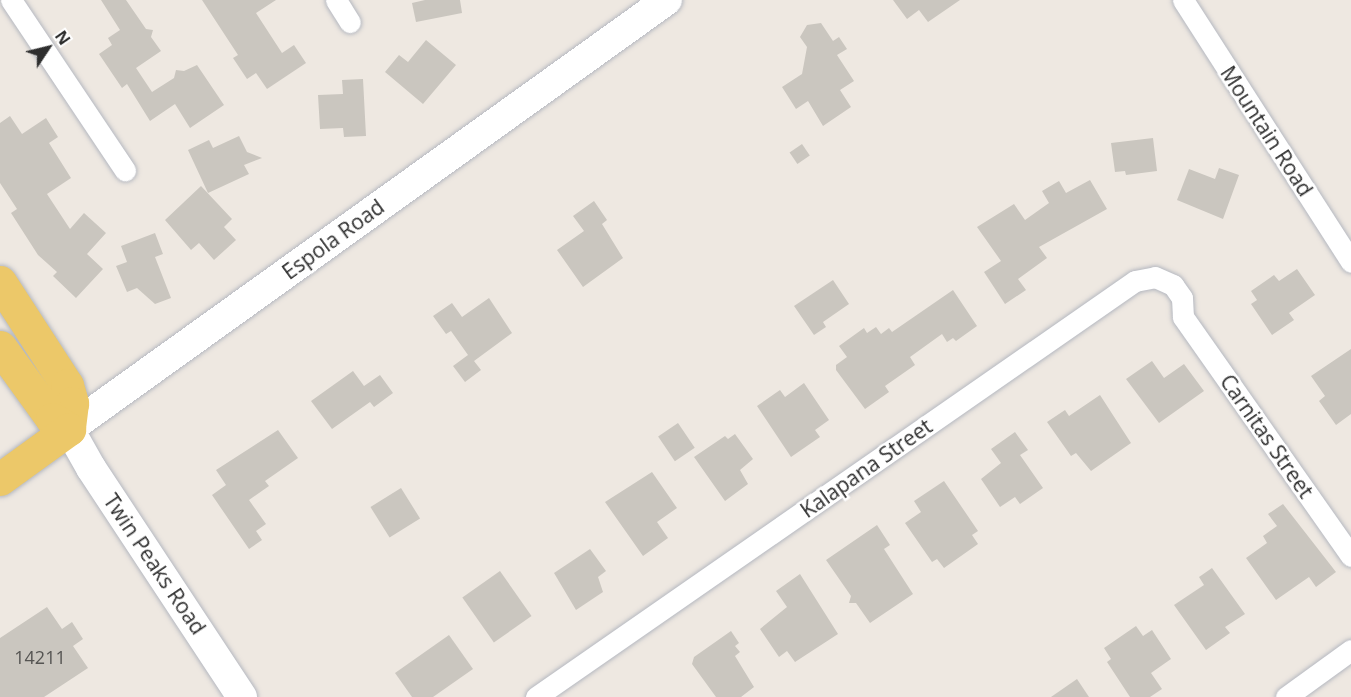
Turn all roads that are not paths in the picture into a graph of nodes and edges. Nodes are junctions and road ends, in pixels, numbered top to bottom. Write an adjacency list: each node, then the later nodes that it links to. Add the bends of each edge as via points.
1 (11, 0): 6 (street)
2 (336, 0): 5 (street)
3 (1183, 0): 7 (street, Mountain Road)
4 (658, 2): 11 (main road, Espola Road)
5 (350, 22)
6 (125, 170)
7 (1351, 262)
8 (0, 282): 11 (main road, via 67,385 72,403)
9 (1183, 316): 13 (street, Carnitas Street); 16 (street, Kalapana Street, via 1182,298 1173,285 1155,277 1135,281)
10 (0, 347): 11 (main road, Twin Peaks Road, via 52,419)
11 (69, 429): 12 (main road, Espola Road); 15 (main road, Twin Peaks Road)
12 (0, 478)
13 (1351, 556)
14 (1351, 650): 17 (street)
15 (242, 697)
16 (536, 697)
17 (1286, 697)

